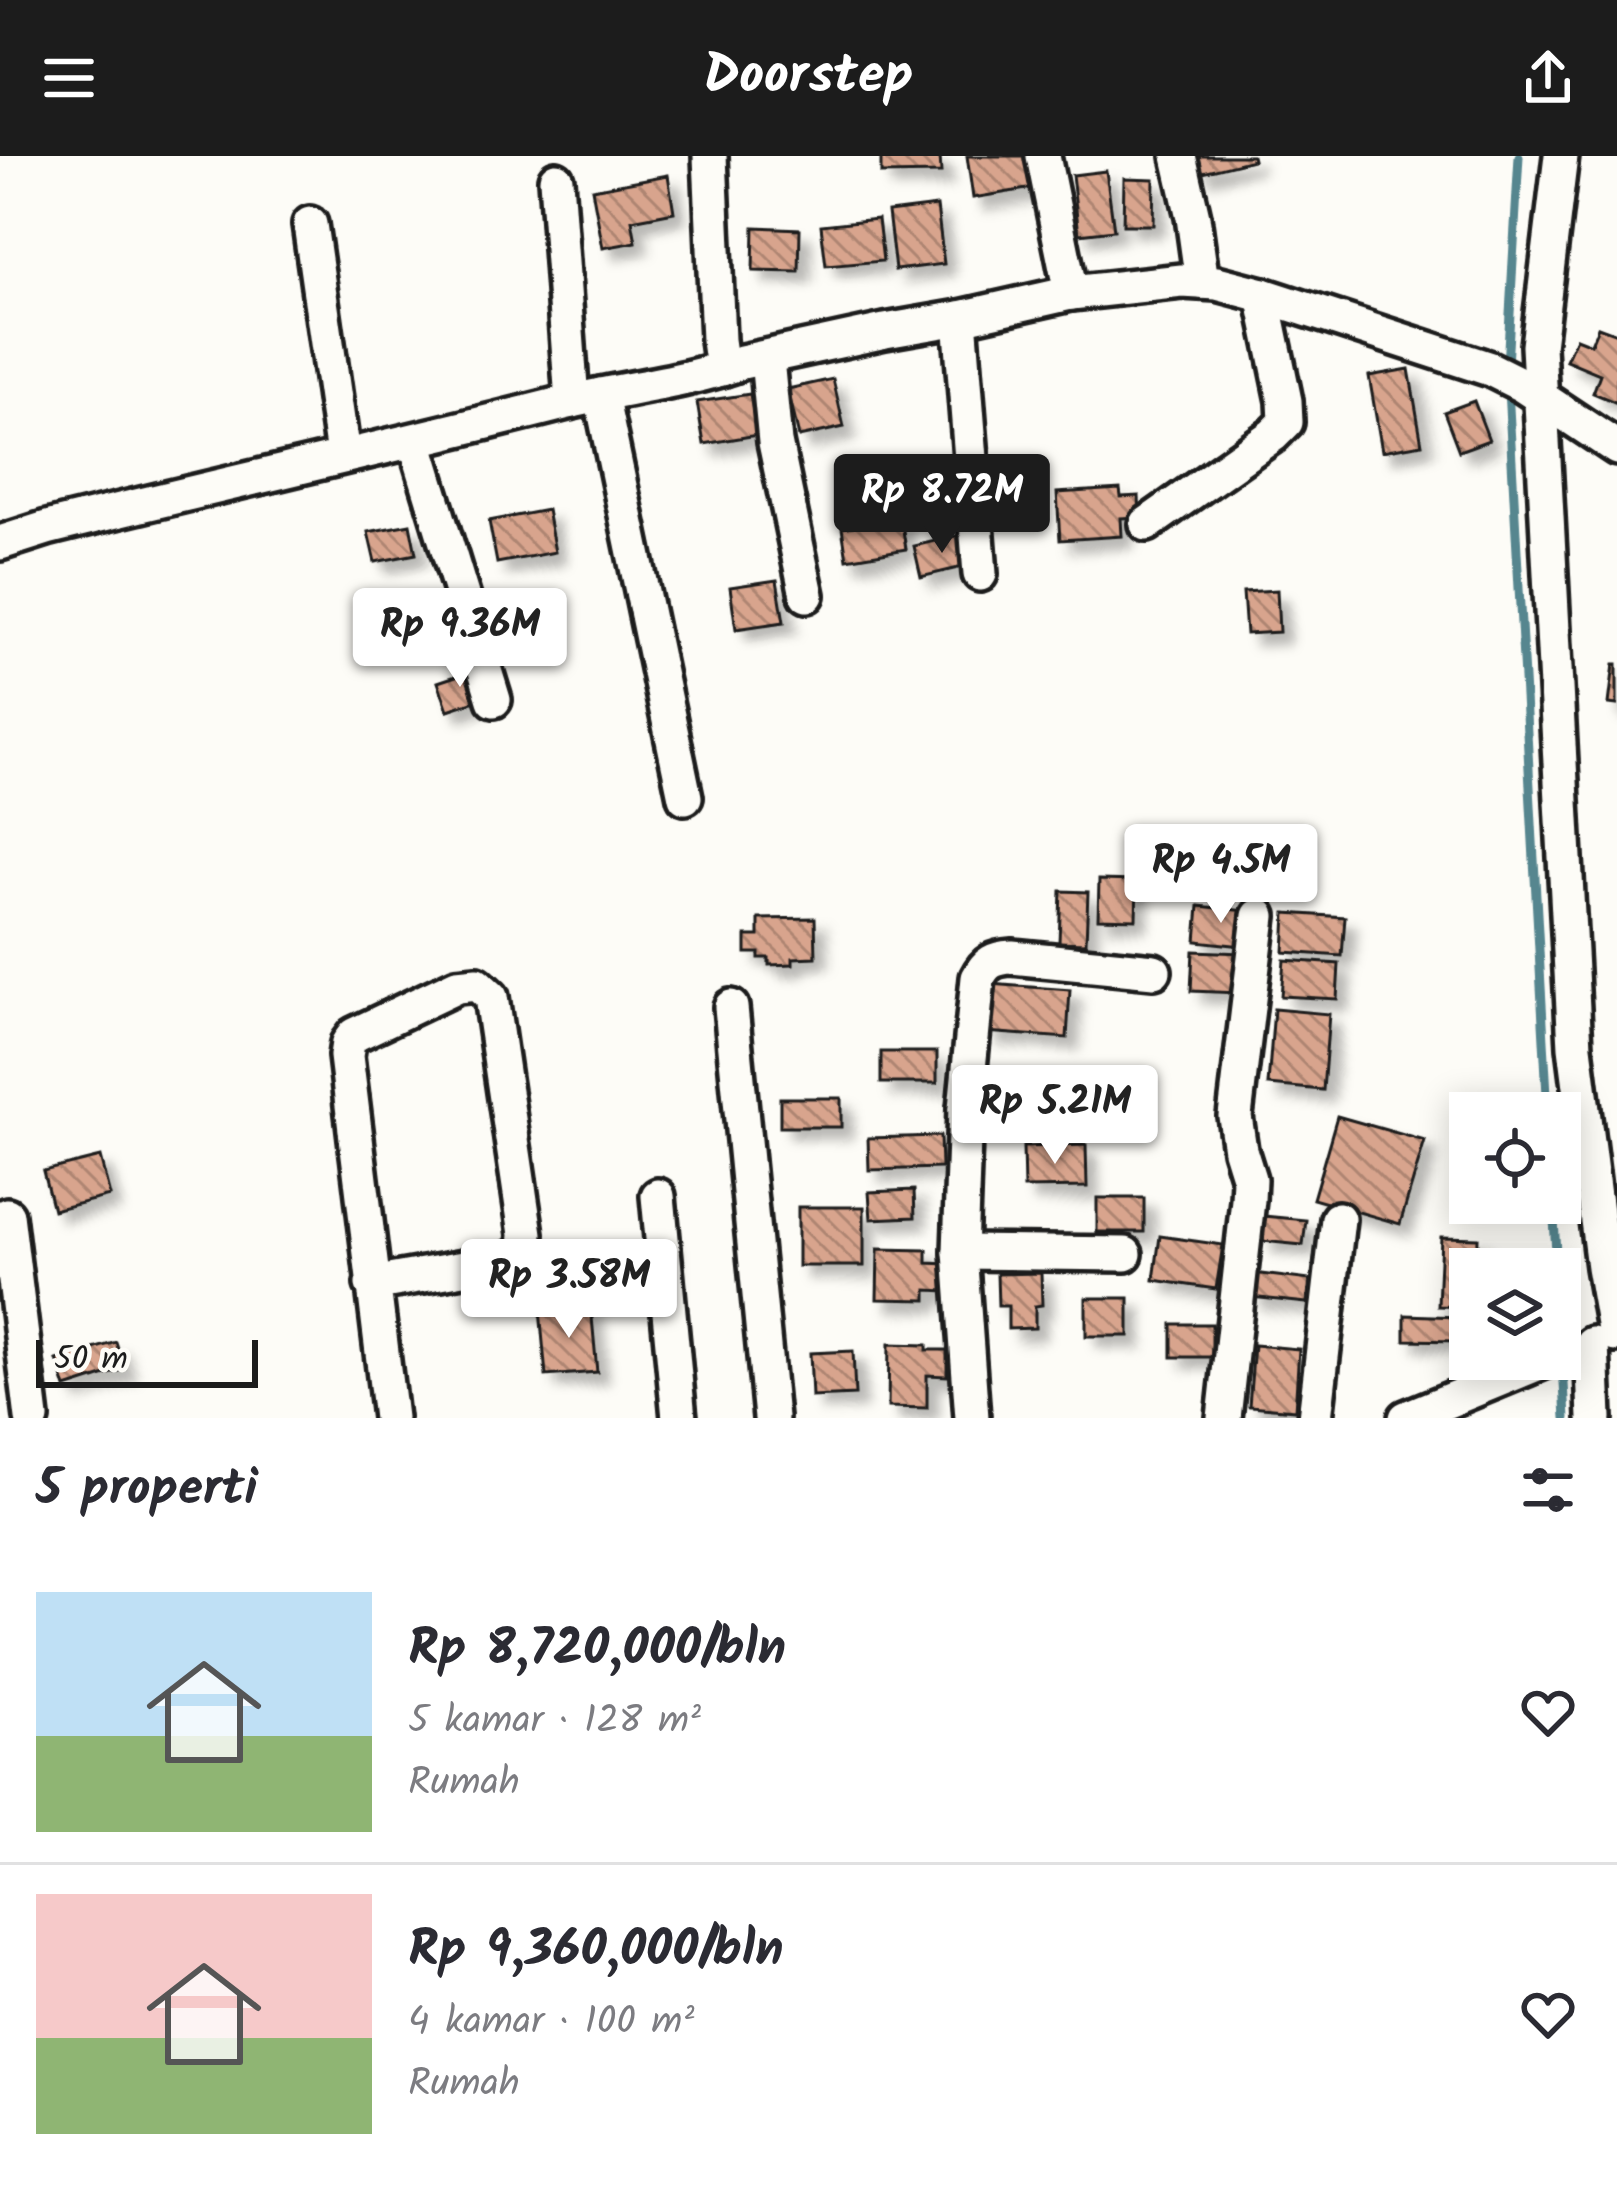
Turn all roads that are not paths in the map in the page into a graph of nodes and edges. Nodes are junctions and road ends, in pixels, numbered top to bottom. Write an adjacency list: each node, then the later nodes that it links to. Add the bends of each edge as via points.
1 (710, 156): 12 (street)
2 (1043, 156): 8 (street)
3 (1179, 156): 7 (street)
4 (1561, 156): 13 (street)
5 (556, 179): 14 (street)
6 (310, 224): 17 (street)
7 (1202, 282): 8 (street); 9 (street)
8 (1071, 292): 10 (street)
9 (1263, 295): 13 (street, via 1490,369); 18 (street, via 1286,422)
10 (960, 318): 11 (street); 20 (street)
11 (767, 358): 12 (street); 21 (street)
12 (722, 369): 14 (street)
13 (1531, 391): 16 (street); 35 (street, via 1575,1047 1603,1267)
14 (586, 398): 15 (street); 23 (street)
15 (415, 441): 17 (street); 22 (street)
16 (1617, 448)
17 (343, 455): 19 (street)
18 (1147, 524)
19 (0, 543)
20 (980, 574)
21 (807, 595)
22 (494, 700)
23 (685, 797)
24 (1259, 916): 42 (street, via 1235,1116 1249,1179)
25 (1154, 971): 27 (street, via 1012,957 984,966)
26 (731, 1007): 40 (street)
27 (964, 1109): 28 (street); 32 (street)
28 (1086, 1113)
29 (658, 1196): 39 (street)
30 (7, 1215): 37 (street)
31 (1338, 1219): 43 (street)
32 (960, 1252): 33 (street); 41 (street)
33 (1124, 1254)
34 (372, 1284): 34 (street, via 509,1260 525,1246 491,998 477,984 458,986 348,1043); 38 (street)
35 (1585, 1346): 36 (street); 44 (street)
36 (1419, 1415)
37 (32, 1418)
38 (390, 1418)
39 (679, 1418)
40 (771, 1418)
41 (972, 1418)
42 (1224, 1418)
43 (1315, 1418)
44 (1595, 1418)

